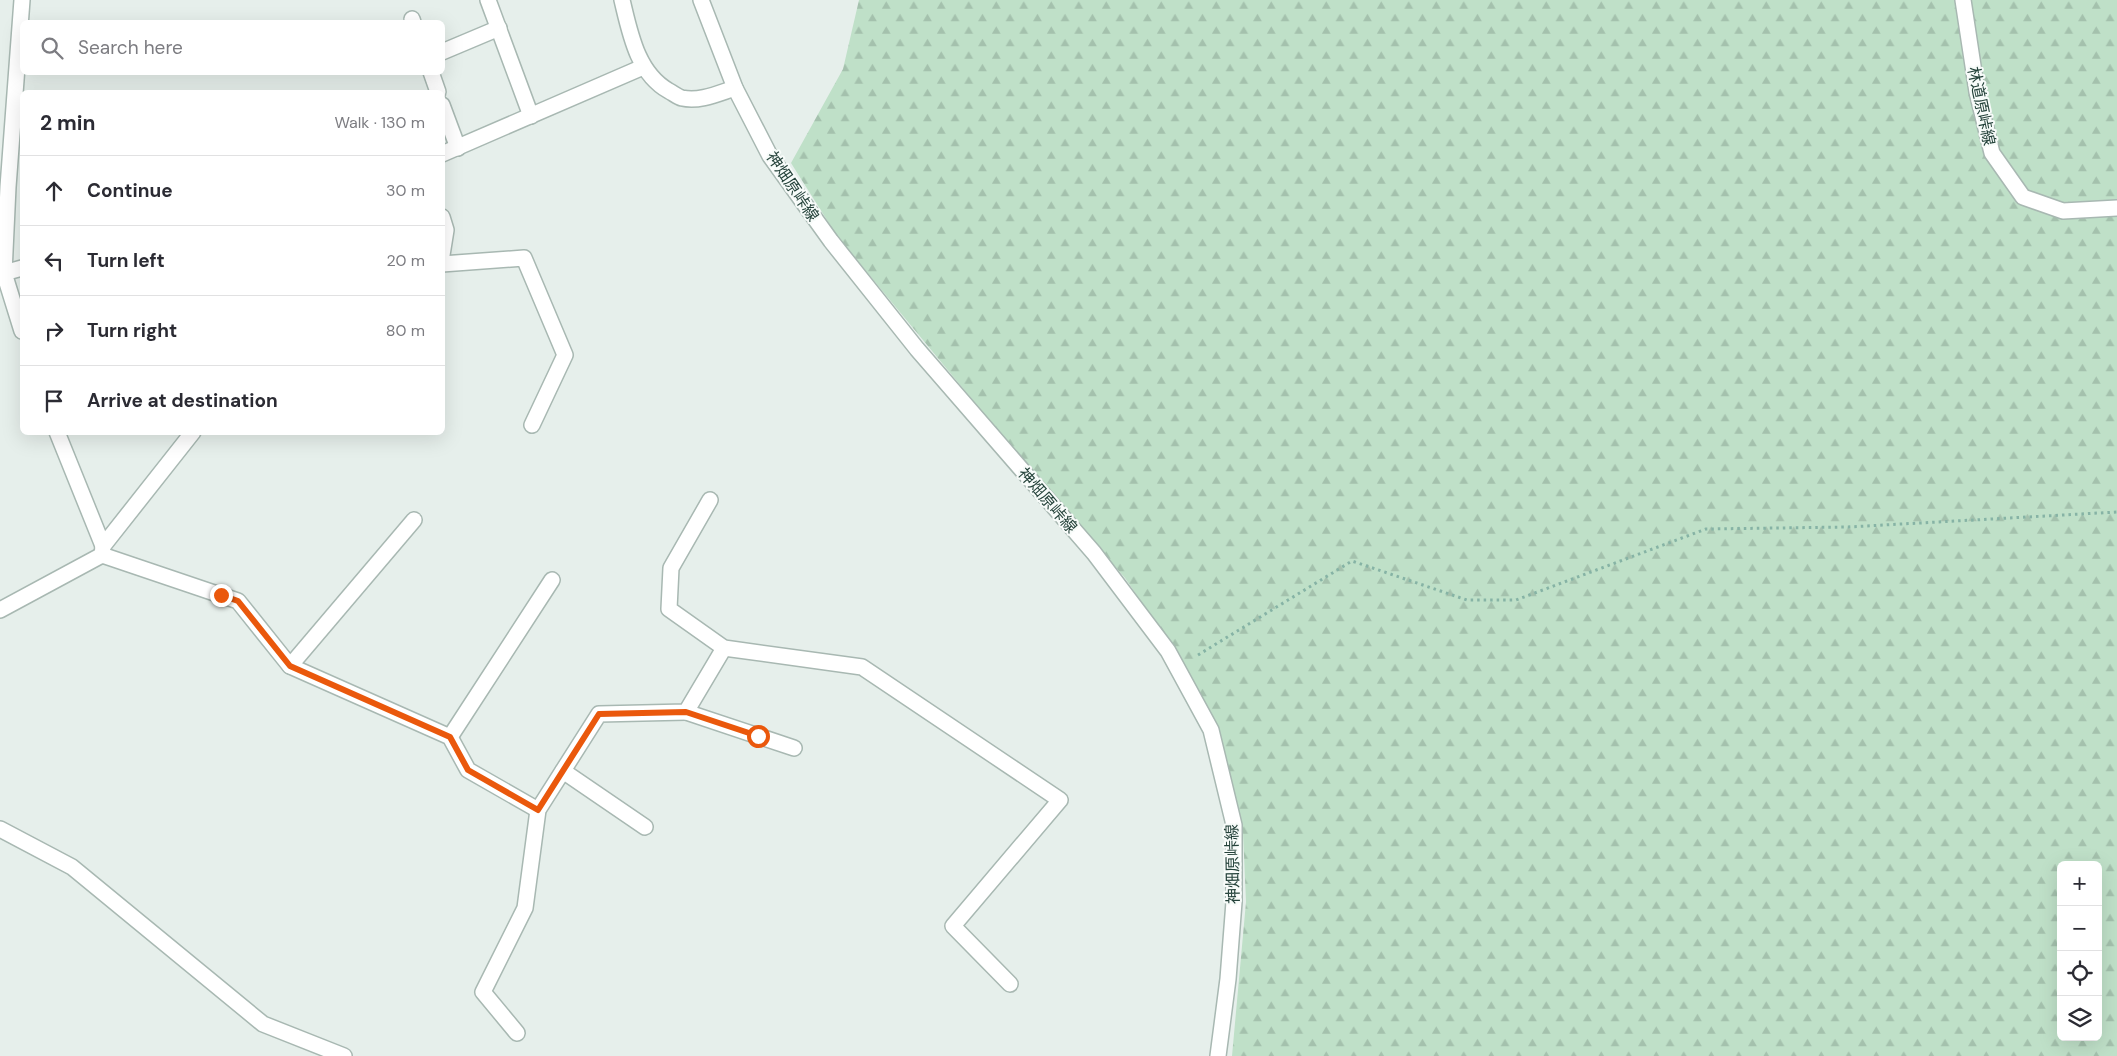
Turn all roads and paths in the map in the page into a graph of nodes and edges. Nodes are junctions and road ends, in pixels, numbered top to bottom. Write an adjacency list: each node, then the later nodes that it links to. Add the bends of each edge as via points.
1 (22, 0): 6 (street)
2 (488, 0): 8 (street)
3 (622, 0): 10 (street)
4 (701, 0): 12 (street, 神畑原峠線)
5 (1963, 0): 18 (street, 林道原峠線, via 1977,92 1992,153 2023,197 2063,211)
6 (21, 20)
7 (20, 27): 21 (street)
8 (499, 28): 9 (street); 15 (street)
9 (445, 51)
10 (643, 67): 12 (street, via 662,87 682,98 705,98); 15 (street)
11 (432, 75): 13 (street)
12 (735, 88): 45 (street, 神畑原峠線, via 770,156 830,241 917,349 1094,553 1168,651 1211,730 1234,825 1234,902)
13 (437, 90)
14 (445, 113): 16 (street)
15 (531, 116): 16 (street)
16 (458, 148): 17 (street)
17 (445, 153)
18 (2117, 208)
19 (445, 264): 23 (street, via 524,258 565,355)
20 (20, 269): 21 (street)
21 (2, 274): 22 (street)
22 (20, 325)
23 (532, 425)
24 (58, 435): 29 (street)
25 (191, 435): 29 (street)
26 (710, 500): 32 (street, via 671,568 669,609)
27 (2117, 512): 33 (path, via 1848,527 1706,529 1516,600 1467,600 1352,561)
28 (414, 520): 34 (street)
29 (103, 550): 31 (street); 34 (street, via 238,601)
30 (552, 580): 36 (street)
31 (0, 610)
32 (724, 648): 35 (street); 42 (street, via 862,667 1060,800 953,926)
33 (1193, 658)
34 (290, 666): 36 (street)
35 (686, 712): 37 (street); 38 (street, via 599,714)
36 (450, 737): 39 (street, via 468,770)
37 (794, 748)
38 (563, 771): 39 (street); 40 (street)
39 (538, 810): 43 (street, via 525,908 483,992)
40 (645, 827)
41 (0, 829): 44 (street, via 72,867 263,1024)
42 (1010, 984)
43 (517, 1033)
44 (344, 1056)
45 (1218, 1056)

